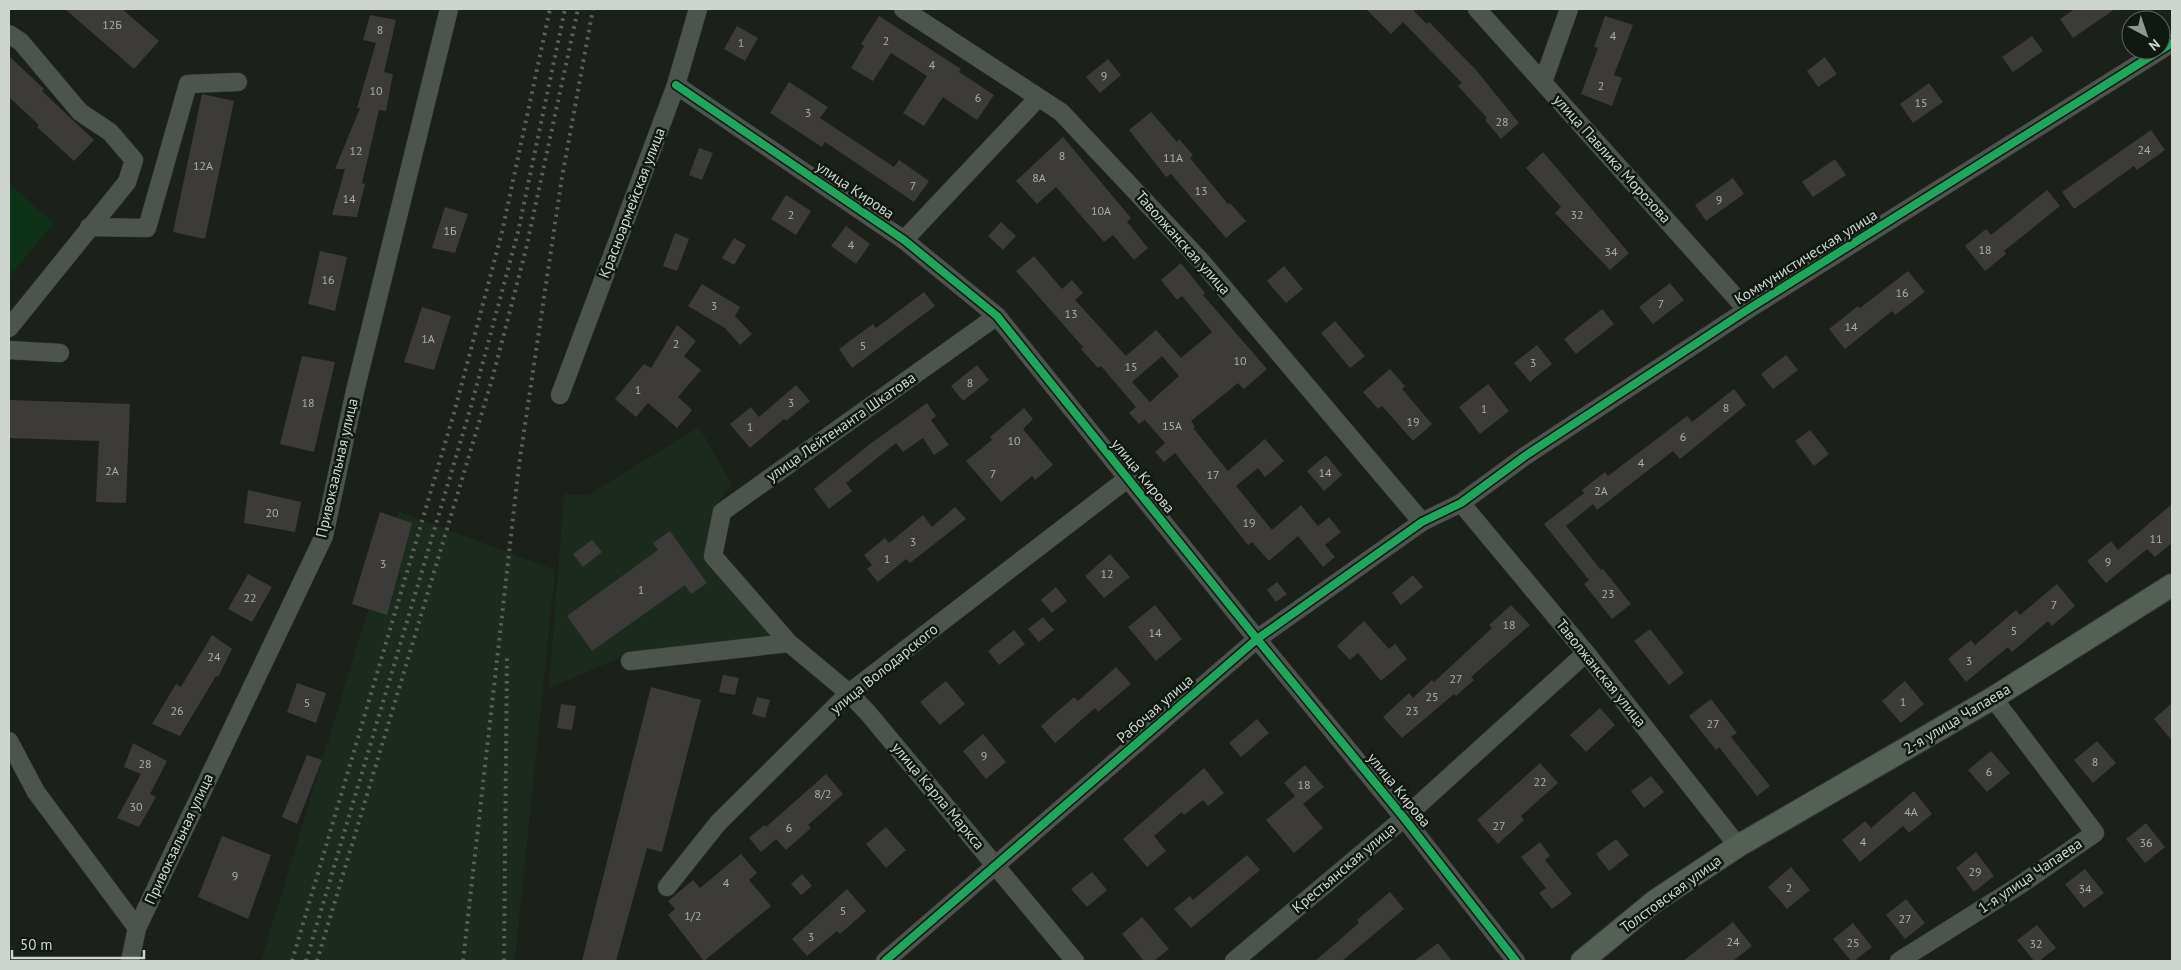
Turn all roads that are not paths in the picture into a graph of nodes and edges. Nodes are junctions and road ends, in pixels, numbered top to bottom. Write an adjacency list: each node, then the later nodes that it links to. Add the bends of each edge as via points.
1 (449, 9): 36 (street, Привокзальная улица, via 355,391 324,536)
2 (698, 9): 10 (street, Красноармейская улица)
3 (903, 9): 11 (street, Таволжанская улица)
4 (1477, 9): 9 (street, улица Павлика Морозова)
5 (1569, 9): 9 (street)
6 (9, 34): 12 (street, via 21,42 80,112 110,132 134,160 127,182)
7 (2172, 43): 14 (street, Коммунистическая улица)
8 (238, 82): 12 (street, via 188,84 147,228)
9 (1543, 82): 14 (street, улица Павлика Морозова)
10 (676, 85): 13 (street, улица Кирова); 19 (street, Красноармейская улица)
11 (1038, 98): 13 (street); 22 (street, Таволжанская улица, via 1060,112 1201,261)
12 (89, 227): 16 (street)
13 (904, 240): 15 (street, улица Кирова)
14 (1747, 310): 21 (street, Коммунистическая улица, via 1525,456)
15 (997, 316): 20 (street, улица Кирова); 23 (street, улица Лейтенанта Шкатова, via 722,512)
16 (9, 328)
17 (9, 350): 18 (street)
18 (60, 353)
19 (560, 395)
20 (1127, 478): 25 (street, улица Кирова); 29 (street, улица Володарского)
21 (1461, 503): 22 (street, Рабочая улица); 27 (street, Таволжанская улица)
22 (1422, 522): 25 (street, Рабочая улица)
23 (713, 556): 26 (street, улица Карла Маркса)
24 (2172, 586): 30 (main road, 2-я улица Чапаева)
25 (1257, 639): 32 (street, улица Кирова); 34 (street, Рабочая улица)
26 (789, 642): 28 (street); 29 (street, улица Карла Маркса)
27 (1586, 653): 32 (street, Крестьянская улица); 33 (street, Таволжанская улица)
28 (630, 661)
29 (849, 693): 34 (street, улица Карла Маркса); 35 (street, улица Володарского, via 718,823)
30 (1993, 698): 33 (main road, 2-я улица Чапаева); 43 (street, 1-я улица Чапаева, via 2095,833 2020,885)
31 (9, 741): 36 (street, Привокзальная улица, via 36,792)
32 (1404, 818): 40 (street, Крестьянская улица); 41 (street, улица Кирова)
33 (1738, 846): 42 (main road, Толстовская улица, via 1655,901)
34 (996, 865): 38 (street, Рабочая улица); 39 (street, улица Карла Маркса)
35 (667, 887)
36 (137, 928): 37 (street, Привокзальная улица)
37 (130, 961)
38 (885, 961)
39 (1075, 961)
40 (1234, 961)
41 (1516, 961)
42 (1582, 961)
43 (1899, 961)

